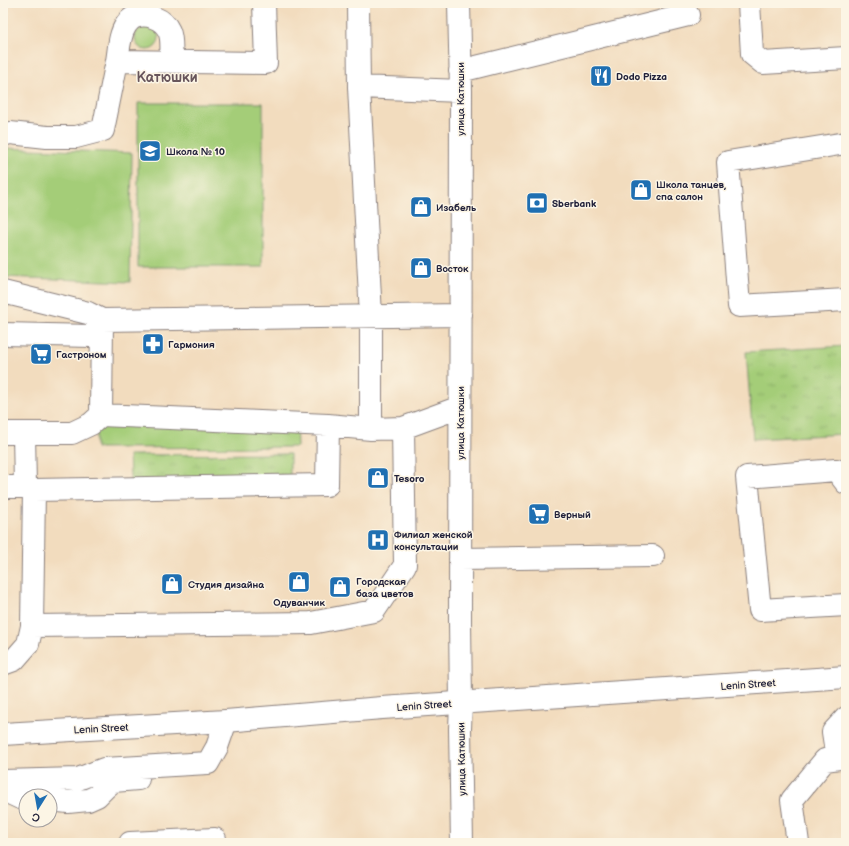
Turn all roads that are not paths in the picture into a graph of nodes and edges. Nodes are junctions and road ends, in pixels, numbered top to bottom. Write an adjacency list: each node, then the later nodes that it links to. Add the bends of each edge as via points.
1 (264, 3): 8 (main road, via 266,63)
2 (358, 3): 10 (main road)
3 (459, 3): 9 (main road, улица Катюшки)
4 (749, 3): 6 (main road, via 752,54 763,63)
5 (688, 15): 9 (main road)
6 (846, 58)
7 (116, 61): 8 (main road); 8 (main road, via 125,26 133,17 146,15 160,20 169,30); 11 (main road, via 103,130 76,138 10,133)
8 (171, 61)
9 (461, 81): 10 (main road); 15 (main road, улица Катюшки)
10 (359, 87): 16 (main road)
11 (3, 135)
12 (846, 143): 14 (main road, via 728,162 739,306)
13 (3, 292): 17 (main road, via 88,312)
14 (846, 300)
15 (461, 314): 16 (main road); 19 (main road, улица Катюшки)
16 (371, 316): 17 (main road); 23 (main road)
17 (102, 320): 18 (main road, via 92,336); 20 (main road)
18 (3, 334)
19 (460, 407): 22 (main road); 29 (main road, улица Катюшки)
20 (101, 415): 21 (main road); 24 (main road, via 91,424 72,433)
21 (328, 426): 23 (main road); 27 (main road, via 327,485)
22 (403, 428): 23 (main road); 31 (main road, via 405,565 374,611 310,622)
23 (371, 429)
24 (13, 433): 27 (main road)
25 (846, 483): 30 (main road, via 836,470 746,477 760,610)
26 (3, 487): 27 (main road)
27 (30, 488): 31 (main road)
28 (653, 556): 29 (main road)
29 (460, 560): 34 (main road, улица Катюшки)
30 (846, 605)
31 (32, 626): 32 (main road, via 28,644 14,660)
32 (3, 664)
33 (846, 677): 34 (main road, Lenin Street)
34 (461, 703): 36 (main road, Lenin Street); 46 (main road, улица Катюшки)
35 (846, 718): 38 (main road, via 833,732)
36 (226, 721): 37 (main road, Lenin Street); 39 (main road, via 208,763)
37 (3, 734)
38 (841, 758): 47 (main road, via 825,760 792,800)
39 (181, 764): 40 (main road, via 104,769 78,779); 43 (main road, via 169,774 153,778 113,781 97,796 88,800)
40 (3, 781)
41 (3, 790): 42 (main road)
42 (18, 797)
43 (58, 801)
44 (215, 839): 45 (main road)
45 (130, 843)
46 (462, 843)
47 (798, 843)

